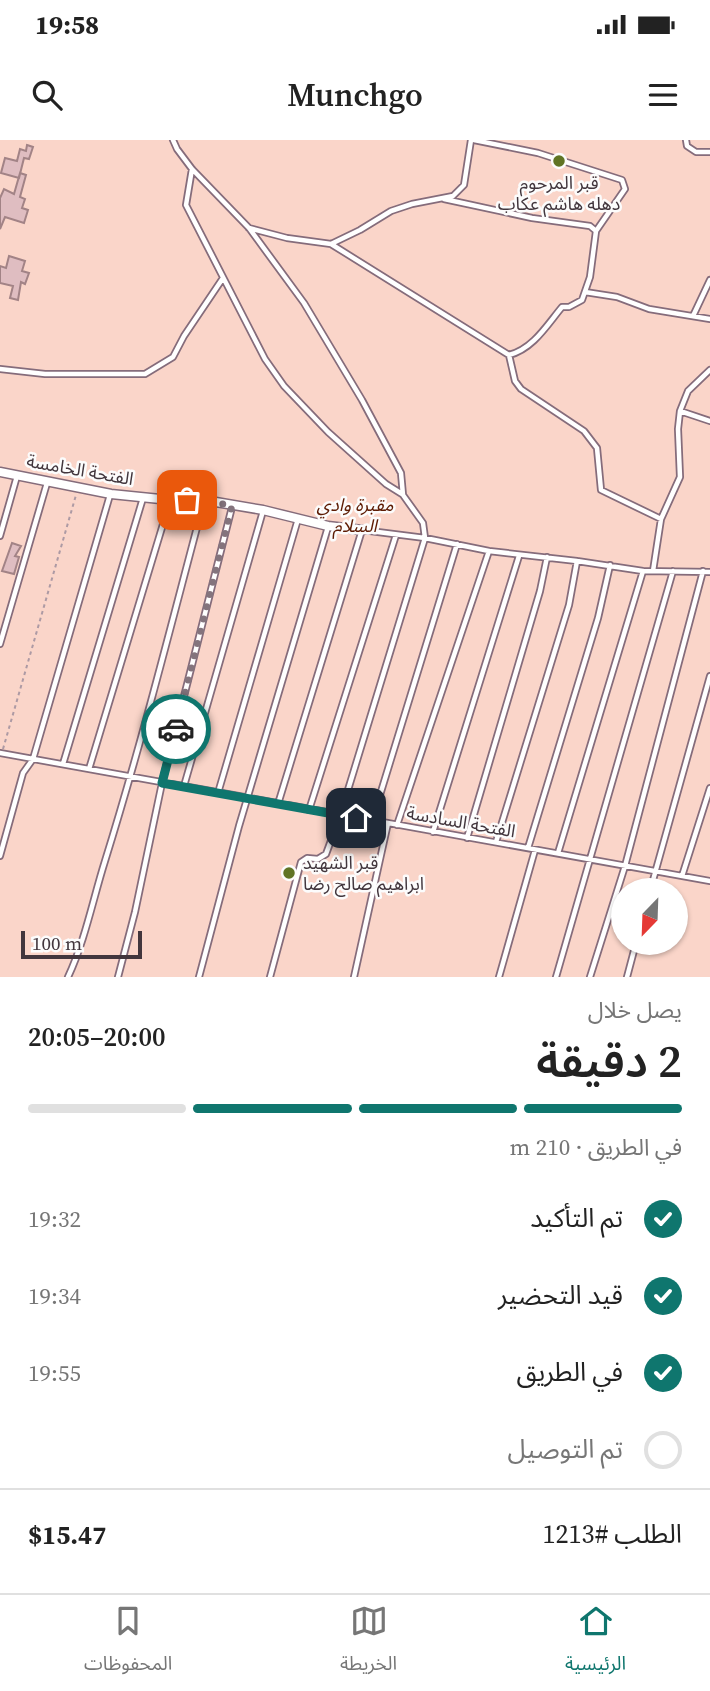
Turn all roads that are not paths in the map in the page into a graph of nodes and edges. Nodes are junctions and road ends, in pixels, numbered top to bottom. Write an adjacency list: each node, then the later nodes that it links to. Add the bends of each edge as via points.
1 (173, 140): 5 (lane)
2 (472, 140): 6 (lane, via 464,185); 8 (lane, via 538,153 622,180 625,189)
3 (686, 140): 4 (lane, via 696,152)
4 (710, 152)
5 (192, 169): 7 (lane); 10 (lane, via 186,205)
6 (444, 199): 8 (lane, via 590,226); 9 (lane, via 391,211)
7 (249, 228): 9 (lane); 24 (lane, via 304,303 362,400 401,473)
8 (596, 231): 12 (lane)
9 (331, 244): 15 (lane)
10 (224, 277): 16 (lane, via 173,357 145,374); 24 (lane, via 265,359 284,386 328,432)
11 (710, 280): 13 (lane)
12 (585, 292): 13 (lane); 15 (lane, via 582,300 562,307 520,353)
13 (693, 316): 14 (lane)
14 (710, 319)
15 (509, 355): 31 (lane, via 521,389 584,431 597,448 601,489)
16 (0, 369)
17 (710, 370): 18 (lane, via 688,391)
18 (680, 411): 19 (lane); 31 (lane, via 680,477)
19 (710, 421)
20 (0, 472): 21 (street, الفتحة الخامسة)
21 (17, 476): 22 (street, الفتحة الخامسة); 35 (lane)
22 (47, 482): 23 (street, الفتحة الخامسة); 48 (lane)
23 (111, 494): 25 (street, الفتحة الخامسة); 51 (lane)
24 (403, 495): 36 (lane, via 423,523)
25 (144, 497): 26 (street, الفتحة الخامسة); 52 (lane)
26 (170, 500): 27 (street, الفتحة الخامسة); 53 (lane)
27 (204, 500): 28 (street, الفتحة الخامسة); 54 (lane)
28 (232, 506): 29 (street, الفتحة الخامسة); 55 (lane)
29 (263, 510): 30 (street, الفتحة الخامسة); 56 (lane)
30 (298, 519): 32 (street, الفتحة الخامسة); 58 (lane)
31 (661, 519): 44 (lane)
32 (328, 526): 33 (street, الفتحة الخامسة); 59 (lane)
33 (362, 530): 34 (lane); 60 (lane)
34 (396, 535): 36 (lane); 61 (lane)
35 (0, 536)
36 (425, 538): 37 (lane); 62 (lane)
37 (457, 544): 38 (lane); 63 (lane)
38 (489, 551): 39 (lane); 65 (lane)
39 (519, 556): 40 (lane); 66 (lane)
40 (547, 557): 41 (lane); 67 (lane)
41 (577, 561): 42 (lane); 68 (lane, via 569,605)
42 (610, 565): 43 (lane); 69 (lane)
43 (643, 571): 44 (lane); 71 (lane)
44 (653, 571): 45 (lane)
45 (673, 571): 46 (lane); 73 (lane)
46 (703, 571): 47 (lane); 74 (lane)
47 (710, 572)
48 (0, 644)
49 (710, 676): 75 (lane)
50 (1, 753): 51 (lane, الفتحة السادسة)
51 (33, 759): 52 (lane, الفتحة السادسة); 72 (lane, via 23,773)
52 (63, 764): 53 (lane, الفتحة السادسة)
53 (89, 769): 54 (lane, الفتحة السادسة)
54 (131, 777): 55 (lane, الفتحة السادسة); 80 (lane)
55 (162, 783): 56 (lane, الفتحة السادسة); 81 (lane)
56 (184, 786): 58 (lane, الفتحة السادسة)
57 (710, 788): 76 (lane)
58 (218, 793): 59 (lane, الفتحة السادسة)
59 (248, 798): 60 (lane, الفتحة السادسة); 82 (lane)
60 (278, 804): 61 (lane, الفتحة السادسة)
61 (309, 810): 62 (lane, الفتحة السادسة)
62 (340, 816): 63 (lane, الفتحة السادسة); 83 (lane, via 326,854 301,862)
63 (372, 821): 64 (lane, الفتحة السادسة)
64 (388, 823): 65 (lane, الفتحة السادسة); 84 (lane)
65 (397, 825): 66 (lane, الفتحة السادسة)
66 (433, 832): 67 (lane, الفتحة السادسة)
67 (467, 838): 68 (lane, الفتحة السادسة)
68 (496, 842): 69 (lane, الفتحة السادسة)
69 (528, 848): 70 (lane, الفتحة السادسة)
70 (535, 850): 71 (lane, الفتحة السادسة); 85 (lane)
71 (558, 853): 73 (lane, الفتحة السادسة)
72 (0, 856)
73 (591, 860): 74 (lane, الفتحة السادسة); 86 (lane)
74 (625, 866): 75 (lane, الفتحة السادسة); 87 (lane)
75 (655, 871): 76 (lane, الفتحة السادسة); 77 (lane)
76 (682, 876): 78 (lane, الفتحة السادسة)
77 (653, 878)
78 (710, 881)
79 (633, 956): 88 (lane)
80 (68, 977)
81 (118, 977)
82 (198, 977)
83 (270, 977)
84 (354, 977)
85 (499, 977)
86 (556, 977)
87 (590, 977)
88 (627, 977)

